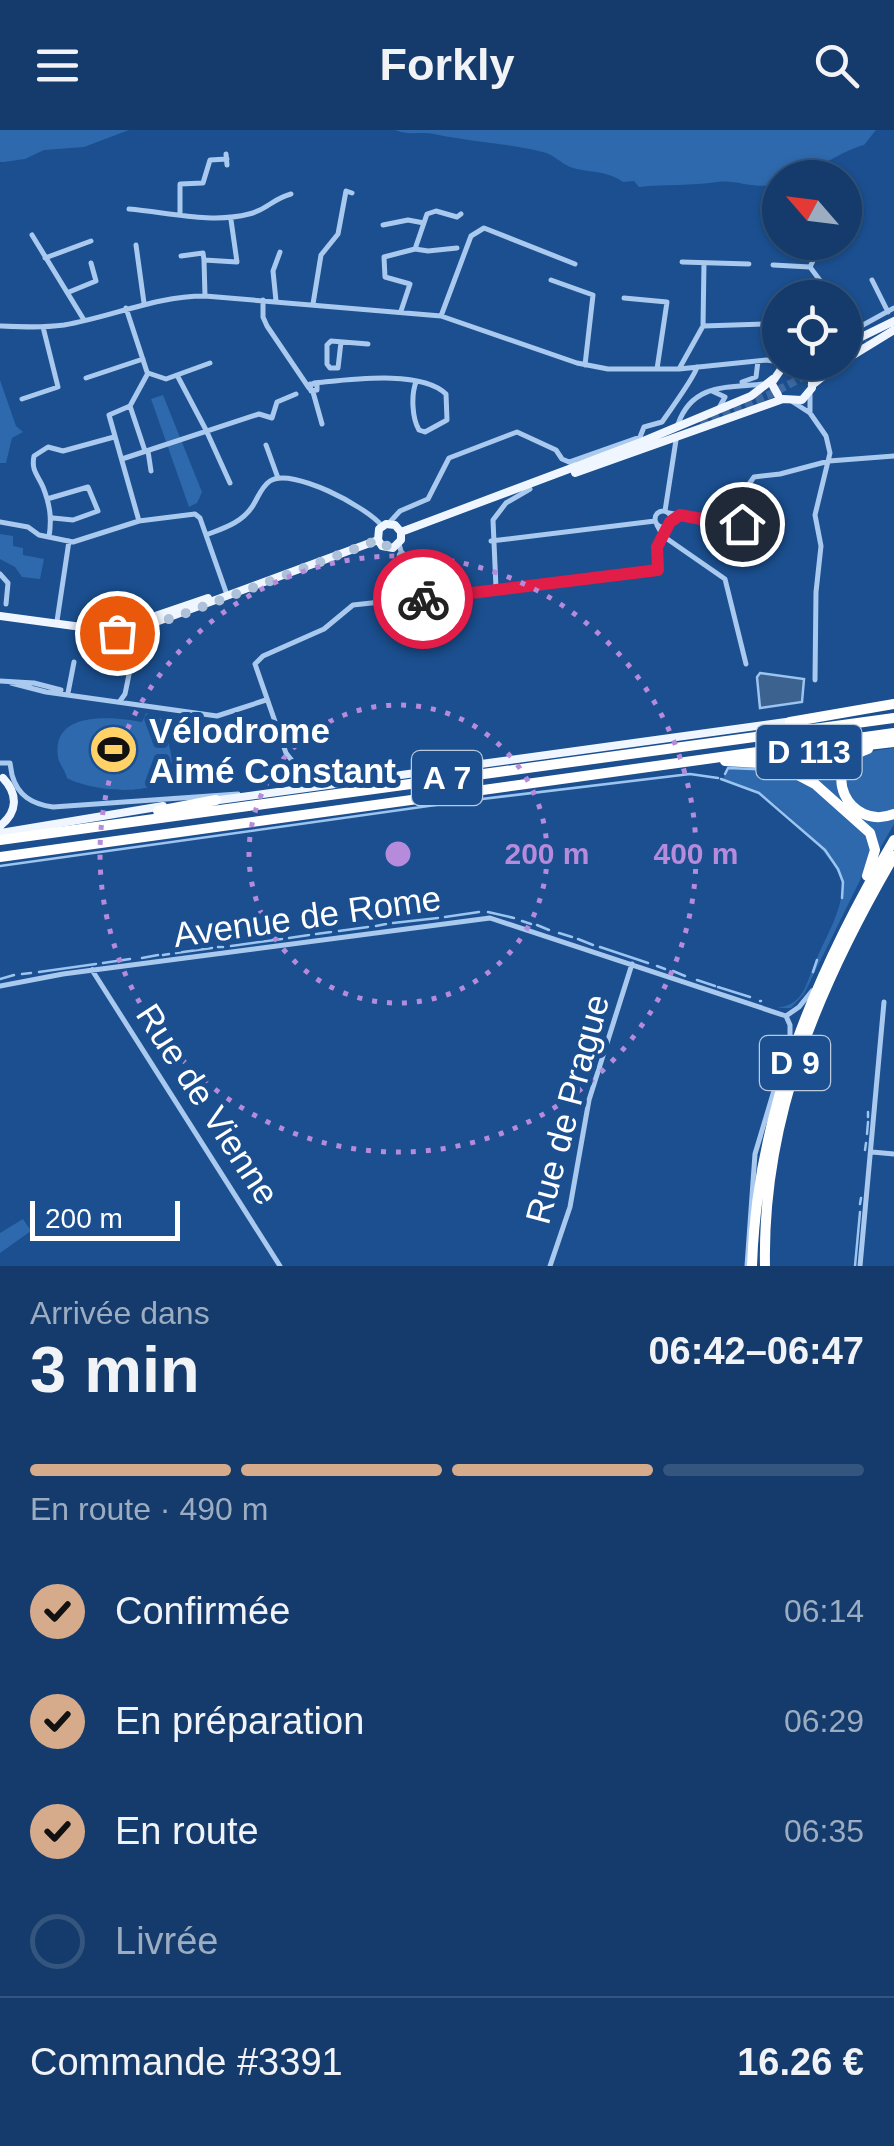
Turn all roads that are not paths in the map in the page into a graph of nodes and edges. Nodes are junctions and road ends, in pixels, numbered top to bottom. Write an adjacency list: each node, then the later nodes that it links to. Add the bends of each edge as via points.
1 (227, 160): 3 (street, via 210,160 203,183)
2 (171, 183): 3 (street)
3 (180, 184): 7 (street)
4 (352, 192): 40 (street, via 346,191 338,234 321,255)
5 (292, 194): 9 (street)
6 (129, 208): 7 (street)
7 (180, 214): 9 (street)
8 (461, 214): 10 (street, via 436,211)
9 (231, 218): 22 (street)
10 (424, 223): 11 (street); 16 (street)
11 (383, 225)
12 (32, 234): 19 (street)
13 (91, 241): 19 (street)
14 (136, 245): 39 (street)
15 (457, 248): 16 (street)
16 (415, 249): 43 (street, via 384,257 384,277 410,284)
17 (280, 252): 38 (street, via 273,264)
18 (181, 256): 20 (street, via 203,253)
19 (45, 258): 34 (street)
20 (204, 260): 22 (street); 35 (street)
21 (813, 260): 30 (street)
22 (237, 262): 26 (street)
23 (682, 262): 25 (street)
24 (91, 263): 34 (street, via 96,281)
25 (704, 263): 28 (street); 49 (street)
26 (249, 264)
27 (575, 264): 44 (street, via 484,228 471,236)
28 (749, 264)
29 (772, 265): 30 (street)
30 (810, 267): 32 (street)
31 (550, 280): 60 (street, via 593,296)
32 (820, 280)
33 (872, 280): 42 (street)
34 (70, 292): 45 (street)
35 (204, 296): 37 (street); 39 (street)
36 (624, 298): 63 (street, via 667,302)
37 (262, 300): 38 (street); 75 (street, via 263,317)
38 (276, 301): 40 (street)
39 (144, 303): 41 (street)
40 (312, 304): 43 (street)
41 (126, 308): 45 (street); 56 (street)
42 (891, 310): 50 (street)
43 (401, 311): 44 (street)
44 (441, 316): 60 (street)
45 (84, 320): 51 (street)
46 (762, 324): 49 (street)
47 (894, 325): 52 (main road); 55 (main road)
48 (0, 326): 51 (street)
49 (703, 326): 64 (street)
50 (862, 326)
51 (43, 327): 79 (street, via 58,387)
52 (862, 339)
53 (341, 342): 54 (street); 62 (street); 62 (street, via 327,346 328,366)
54 (368, 344)
55 (862, 348)
56 (142, 358): 65 (street); 67 (street)
57 (762, 360): 58 (street)
58 (758, 361): 61 (street); 73 (street, via 756,378)
59 (210, 362): 66 (street)
60 (586, 365): 63 (street)
61 (697, 367): 64 (street); 89 (street, via 665,419 644,427)
62 (338, 368): 68 (street)
63 (658, 369): 64 (street)
64 (679, 369)
65 (148, 373): 66 (street, via 166,380); 80 (street)
66 (176, 375): 87 (street)
67 (86, 378)
68 (340, 378): 72 (street); 75 (street)
69 (772, 380): 73 (street); 78 (main road, bridge); 81 (main road)
70 (810, 380): 74 (main road, bridge)
71 (819, 380): 74 (main road)
72 (416, 382): 72 (street, via 415,423 425,432 448,420 446,394)
73 (736, 384): 76 (street)
74 (811, 386): 78 (main road, via 802,400); 82 (street)
75 (313, 387): 85 (street)
76 (708, 391): 81 (street, via 724,396); 86 (street, via 690,403)
77 (296, 394): 83 (street, via 277,402)
78 (784, 399): 82 (street); 93 (main road)
79 (22, 400)
80 (130, 406): 88 (street, via 110,412); 92 (street)
81 (716, 411): 89 (main road)
82 (810, 413): 97 (street, via 826,436)
83 (272, 418): 84 (street); 87 (street, via 258,414)
84 (281, 421)
85 (322, 424)
86 (678, 424)
87 (206, 430): 92 (street); 102 (street)
88 (114, 437): 95 (street); 104 (street, via 38,452 32,462)
89 (642, 439): 93 (main road, via 700,422); 98 (main road)
90 (676, 440): 105 (street)
91 (266, 445): 101 (street)
92 (147, 451): 95 (street); 99 (street)
93 (623, 454): 98 (main road)
94 (894, 456): 97 (street)
95 (122, 459): 108 (street)
96 (565, 461): 98 (street); 100 (street); 111 (street, via 517,432 449,458 428,499 400,511)
97 (829, 461): 106 (street, via 754,477 738,526); 137 (street, via 815,515 821,546)
98 (585, 463): 100 (main road); 103 (main road)
99 (151, 471)
100 (564, 473): 111 (main road)
101 (278, 478): 111 (street, via 301,480); 114 (street, via 264,486 240,520)
102 (230, 483)
103 (530, 490): 112 (street, via 506,503)
104 (47, 500): 107 (street); 107 (street, via 88,487 98,511)
105 (667, 512): 106 (street); 110 (street, via 656,514); 113 (street)
106 (680, 515): 113 (street)
107 (52, 518): 115 (street)
108 (139, 521): 114 (street, via 198,515); 118 (street)
109 (0, 522): 115 (street)
110 (656, 523): 113 (street); 116 (street)
111 (392, 525): 117 (main road); 120 (main road)
112 (491, 526): 116 (street); 119 (street)
113 (668, 529): 124 (street, via 657,547 658,570); 136 (street, via 673,541 724,579)
114 (206, 534): 125 (street)
115 (49, 537): 118 (street)
116 (505, 539): 119 (street)
117 (378, 540): 120 (main road); 122 (main road)
118 (69, 541): 131 (street)
119 (491, 541): 124 (street)
120 (398, 548): 123 (street)
121 (0, 574): 130 (street, via 8,583)
122 (279, 576): 125 (main road); 132 (main road)
123 (408, 582): 126 (street); 127 (street)
124 (493, 589): 127 (street)
125 (226, 592): 132 (main road)
126 (402, 594): 127 (street); 128 (street); 129 (street)
127 (415, 596): 129 (street)
128 (390, 602): 129 (street); 140 (street, via 353,605 328,626 256,660)
129 (409, 607)
130 (2, 611): 131 (main road); 132 (main road, via 110,633)
131 (57, 621): 132 (main road)
132 (129, 630): 133 (street)
133 (134, 647)
134 (132, 660): 141 (street)
135 (74, 662): 139 (street)
136 (746, 664)
137 (815, 680)
138 (4, 682): 139 (street)
139 (68, 693): 141 (street)
140 (266, 700): 141 (street, via 219,716); 150 (street, via 286,752 303,770)
141 (120, 701)
142 (894, 706): 144 (highway)
143 (894, 718): 156 (highway, A 7)
144 (790, 722): 150 (main road, D 113)
145 (894, 732): 151 (highway, A 7)
146 (894, 743): 148 (highway, D 113); 155 (highway, via 854,755 841,785 857,810 875,818)
147 (0, 754): 149 (street)
148 (725, 761): 151 (highway, D 113); 161 (highway, D 9, via 794,771 866,828 875,850)
149 (3, 762): 152 (street, via 12,765)
150 (457, 767): 153 (main road, D 113)
151 (613, 770): 158 (highway, A 7)
152 (5, 776): 153 (street, via 22,795 53,806); 156 (main road, via 14,804)
153 (279, 791): 154 (main road, D 113)
154 (216, 800): 156 (highway)
155 (894, 814)
156 (2, 834)
157 (894, 840): 161 (highway, D 9)
158 (0, 856)
159 (894, 856): 162 (highway, D 9)
160 (894, 867): 162 (highway)
161 (856, 905): 166 (highway, D 9)
162 (844, 947): 171 (highway, D 9, via 798,1053)
163 (632, 964): 164 (street, Avenue de Rome, via 504,920 478,918); 168 (street, Avenue de Rome); 173 (street, Rue de Prague, via 589,1100 570,1207)
164 (92, 970): 165 (street, Avenue de Rome); 172 (street, Rue de Vienne)
165 (0, 986)
166 (816, 986): 168 (street); 171 (highway, D 9, via 779,1090)
167 (884, 1002): 169 (street)
168 (786, 1016): 174 (street, via 790,1037 754,1162)
169 (871, 1152): 170 (street); 175 (street)
170 (894, 1154)
171 (765, 1189): 174 (highway); 174 (highway)
172 (280, 1266)
173 (550, 1266)
174 (759, 1266)
175 (860, 1266)

